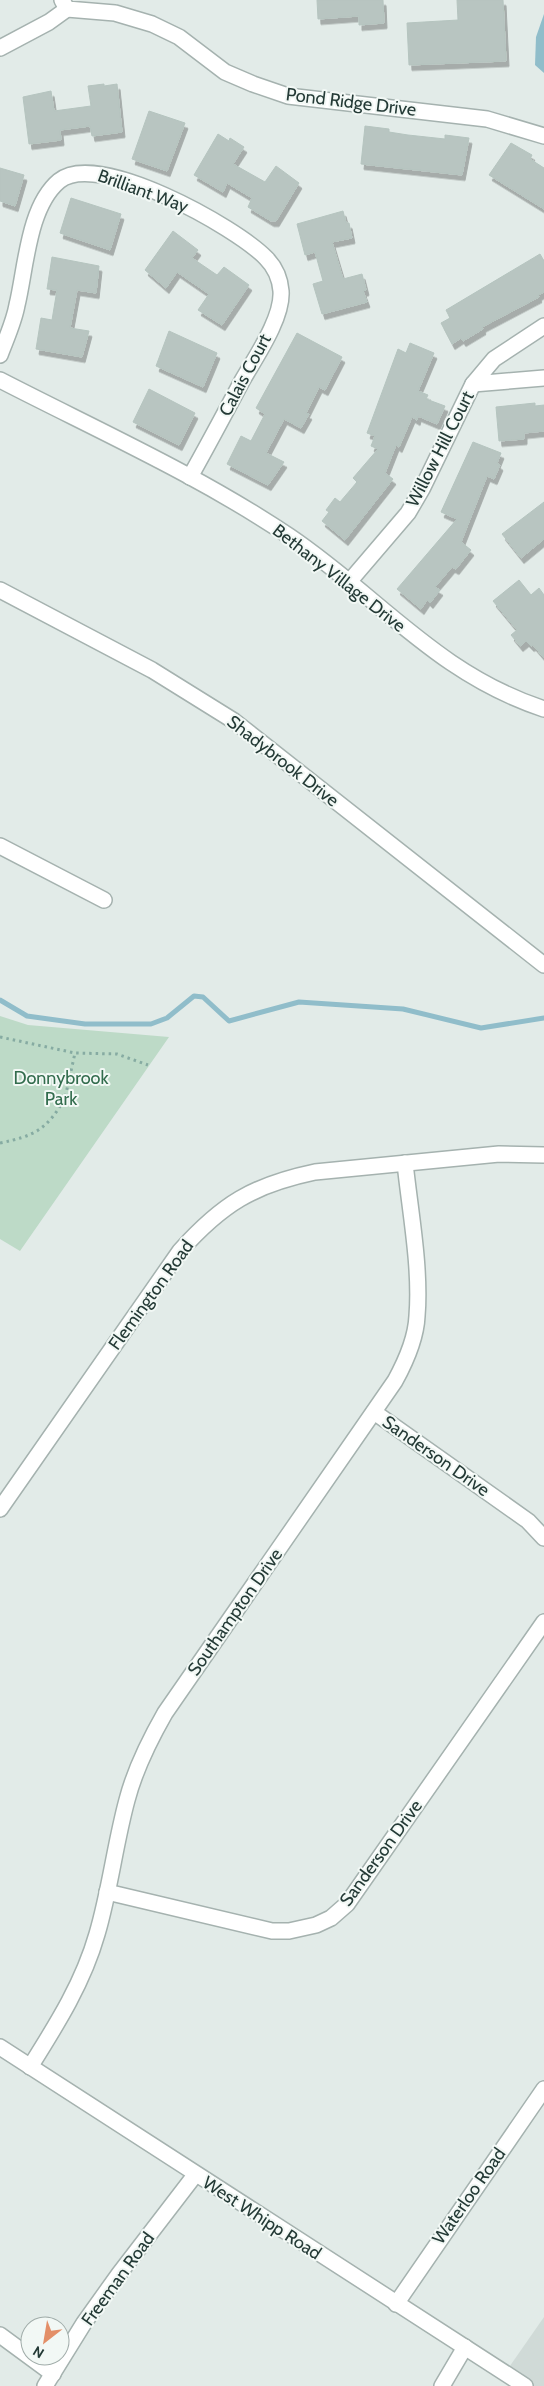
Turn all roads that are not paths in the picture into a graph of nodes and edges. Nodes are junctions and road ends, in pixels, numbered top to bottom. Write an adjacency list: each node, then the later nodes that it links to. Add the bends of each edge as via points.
1 (64, 5): 2 (street, via 50,22); 3 (street, Pond Ridge Drive, via 115,13 152,24 179,37 225,72 288,96 487,119)
2 (0, 48)
3 (544, 136)
4 (275, 268): 6 (street, Brilliant Way, via 267,258 220,222 170,198 93,172 70,175 52,189 35,222 17,306); 10 (street, Calais Court, via 281,293 275,318)
5 (544, 326): 9 (street, Willow Hill Court, via 494,359)
6 (0, 355)
7 (544, 378): 9 (street, Willow Hill Court)
8 (0, 380): 10 (street, Bethany Village Drive)
9 (473, 384): 11 (street, Willow Hill Court, via 408,513)
10 (190, 478): 11 (street, Bethany Village Drive, via 266,521 322,559)
11 (349, 582): 13 (street, Bethany Village Drive, via 421,642 472,678)
12 (0, 590): 16 (street, Shadybrook Drive, via 152,670 234,721)
13 (544, 709)
14 (0, 846): 15 (street)
15 (104, 900)
16 (544, 965)
17 (544, 1155): 18 (street, Flemington Road, via 499,1154)
18 (405, 1163): 19 (street, Southampton Drive, via 418,1290 417,1317 406,1360); 20 (street, Flemington Road, via 315,1172 288,1178 242,1196 219,1212 180,1251)
19 (374, 1412): 21 (street, Sanderson Drive, via 528,1521); 23 (street, Southampton Drive, via 153,1734 127,1800)
20 (0, 1510)
21 (544, 1538)
22 (544, 1622): 23 (street, Sanderson Drive, via 347,1904 331,1918 307,1928 272,1931)
23 (107, 1892): 25 (street, Southampton Drive, via 85,1970 70,2003)
24 (0, 2047): 25 (street, West Whipp Road)
25 (30, 2067): 27 (street, West Whipp Road)
26 (544, 2090): 28 (street, Waterloo Road)
27 (195, 2175): 28 (street, West Whipp Road); 31 (street, Freeman Road, via 119,2274)
28 (396, 2304): 30 (street, West Whipp Road)
29 (0, 2335): 31 (street)
30 (465, 2347): 32 (street); 33 (street, West Whipp Road)
31 (49, 2380)
32 (442, 2386)
33 (525, 2386)

